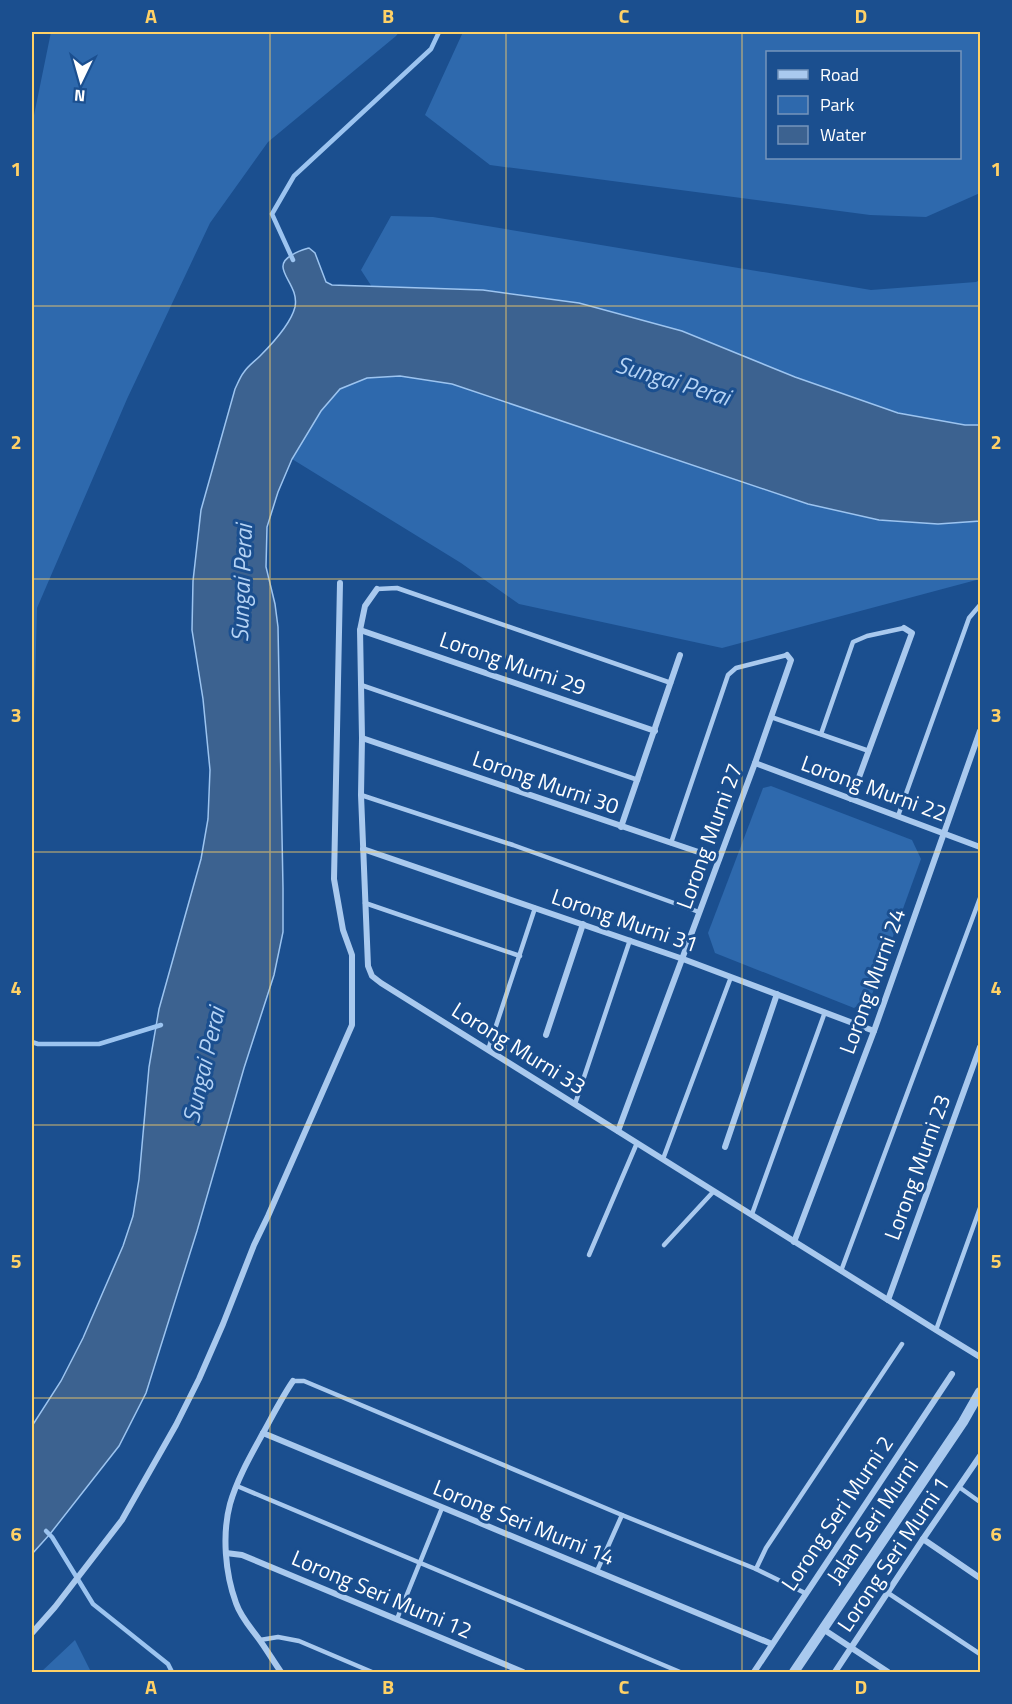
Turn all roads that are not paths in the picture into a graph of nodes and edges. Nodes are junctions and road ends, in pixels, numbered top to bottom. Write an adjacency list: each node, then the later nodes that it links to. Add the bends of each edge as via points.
1 (340, 583): 78 (street, via 334,879 352,955 352,1025 176,1425 122,1520)
2 (377, 589): 5 (street, Lorong Murni 33, via 365,606); 8 (lane, via 397,588)
3 (981, 605): 20 (lane, via 969,618)
4 (904, 628): 13 (lane, via 853,642); 15 (street, via 912,633)
5 (360, 630): 9 (street, Lorong Murni 33); 11 (street, Lorong Murni 29)
6 (680, 655): 8 (street)
7 (788, 655): 10 (street, Lorong Murni 27, via 792,660); 23 (lane, via 736,668 728,675)
8 (671, 683): 11 (street)
9 (361, 685): 14 (street, Lorong Murni 33); 17 (lane)
10 (771, 717): 13 (lane); 16 (street, Lorong Murni 27)
11 (655, 731): 17 (street)
12 (981, 731): 22 (street, Lorong Murni 24)
13 (821, 734): 15 (lane)
14 (362, 738): 18 (street, Lorong Murni 33); 21 (street, Lorong Murni 30)
15 (869, 751): 19 (street)
16 (755, 763): 19 (street, Lorong Murni 22); 26 (street, Lorong Murni 27)
17 (638, 780): 21 (street)
18 (361, 795): 25 (street, Lorong Murni 33); 30 (lane)
19 (851, 799): 20 (street, Lorong Murni 22)
20 (898, 816): 22 (street, Lorong Murni 22)
21 (621, 827): 23 (street, Lorong Murni 30)
22 (944, 833): 24 (street, Lorong Murni 22); 38 (street, Lorong Murni 24)
23 (671, 843): 26 (street, Lorong Murni 30)
24 (981, 847)
25 (363, 849): 28 (street, Lorong Murni 33); 29 (street, Lorong Murni 31)
26 (719, 859): 30 (street, Lorong Murni 27)
27 (981, 898): 53 (lane)
28 (365, 903): 33 (lane); 41 (street, Lorong Murni 33, via 368,966 372,976)
29 (535, 908): 31 (street, Lorong Murni 31); 33 (lane)
30 (699, 912): 34 (street, Lorong Murni 27)
31 (583, 924): 32 (street, Lorong Murni 31); 39 (street)
32 (630, 940): 34 (street, Lorong Murni 31); 42 (lane)
33 (520, 956): 41 (lane)
34 (683, 959): 35 (street, Lorong Murni 31); 43 (street, Lorong Murni 27)
35 (731, 977): 36 (street, Lorong Murni 31); 46 (lane)
36 (777, 994): 37 (street, Lorong Murni 31); 45 (street)
37 (825, 1012): 38 (street, Lorong Murni 31); 49 (lane)
38 (874, 1031): 50 (street, Lorong Murni 24)
39 (546, 1035)
40 (981, 1047): 54 (street, Lorong Murni 23)
41 (488, 1050): 42 (street, Lorong Murni 33)
42 (575, 1104): 43 (street, Lorong Murni 33)
43 (618, 1131): 44 (street, Lorong Murni 33)
44 (637, 1143): 46 (street, Lorong Murni 33); 52 (lane)
45 (725, 1147)
46 (663, 1159): 47 (street, Lorong Murni 33)
47 (713, 1192): 49 (street, Lorong Murni 33); 51 (lane)
48 (981, 1208): 55 (lane)
49 (752, 1214): 50 (street, Lorong Murni 33)
50 (795, 1242): 53 (street, Lorong Murni 33)
51 (664, 1245)
52 (589, 1255)
53 (841, 1271): 54 (street, Lorong Murni 33)
54 (888, 1300): 55 (street, Lorong Murni 33)
55 (936, 1330): 57 (street, Lorong Murni 33)
56 (902, 1344): 71 (lane, via 766,1548)
57 (981, 1357)
58 (952, 1374): 74 (street, Lorong Seri Murni 2)
59 (293, 1381): 61 (street); 67 (lane, via 304,1381)
60 (981, 1392): 77 (street, Jalan Seri Murni)
61 (263, 1433): 63 (street); 66 (street, Lorong Seri Murni 14)
62 (981, 1456): 64 (street, Lorong Seri Murni 1)
63 (237, 1486): 69 (street, via 226,1526); 70 (lane)
64 (959, 1487): 65 (lane); 68 (street, Lorong Seri Murni 1)
65 (981, 1502)
66 (441, 1508): 70 (lane); 72 (street, Lorong Seri Murni 14)
67 (622, 1515): 71 (lane); 72 (lane)
68 (923, 1539): 73 (street); 75 (street, Lorong Seri Murni 1)
69 (226, 1553): 76 (street, Lorong Seri Murni 12, via 242,1555); 79 (street, via 236,1603)
70 (419, 1563): 76 (lane); 86 (lane)
71 (756, 1569): 74 (lane)
72 (597, 1571): 80 (street, Lorong Seri Murni 14)
73 (981, 1578)
74 (805, 1593): 80 (street, Lorong Seri Murni 2)
75 (888, 1593): 81 (street, Lorong Seri Murni 1); 82 (lane)
76 (397, 1619): 85 (street, Lorong Seri Murni 12)
77 (823, 1629): 81 (street); 88 (street, Jalan Seri Murni)
78 (32, 1632)
79 (260, 1640): 83 (street); 84 (lane, via 278,1637 298,1641)
80 (772, 1644): 87 (street, Lorong Seri Murni 2)
81 (852, 1648): 89 (street, Lorong Seri Murni 1); 90 (street)
82 (981, 1654)
83 (281, 1672)
84 (372, 1672)
85 (523, 1672)
86 (680, 1672)
87 (754, 1672)
88 (794, 1672)
89 (835, 1672)
90 (888, 1672)

